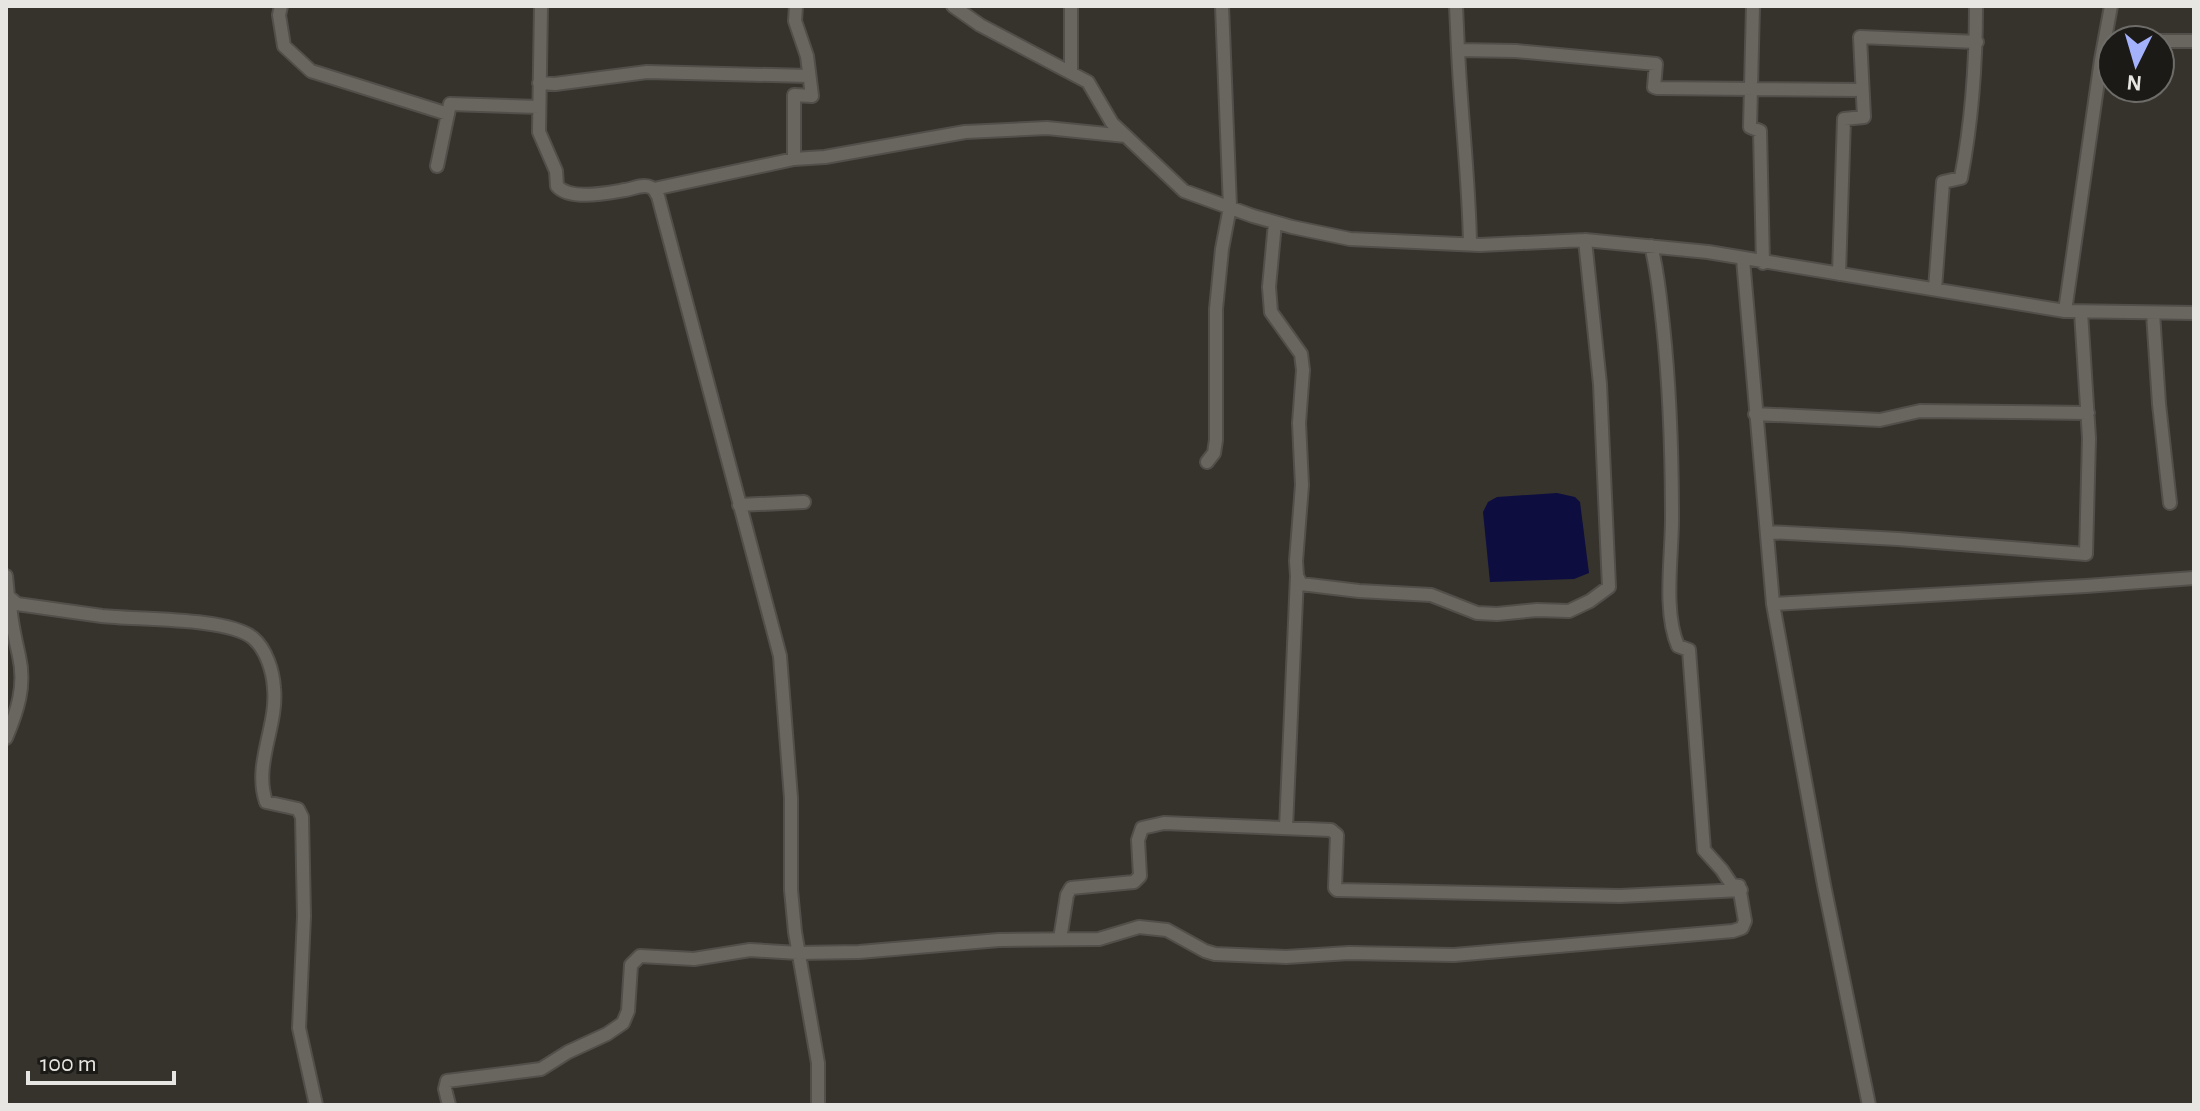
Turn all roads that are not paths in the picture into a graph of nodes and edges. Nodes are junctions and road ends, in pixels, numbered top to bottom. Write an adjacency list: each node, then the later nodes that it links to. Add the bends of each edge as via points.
1 (281, 6): 19 (street, via 284,46 311,71)
2 (541, 6): 14 (street)
3 (796, 6): 13 (street)
4 (953, 6): 12 (street)
5 (1071, 6): 12 (street)
6 (1222, 6): 24 (street)
7 (1456, 6): 11 (street)
8 (1753, 6): 15 (street)
9 (1976, 6): 10 (street)
10 (1977, 42): 16 (street, via 1860,37); 32 (street, via 1961,178 1943,182)
11 (1458, 50): 15 (street, via 1653,63 1657,88); 27 (street)
12 (1071, 72): 20 (street, via 1088,82)
13 (809, 76): 14 (street, via 647,72); 21 (street, via 812,96 794,95)
14 (539, 83): 18 (street)
15 (1751, 88): 16 (street); 30 (street, via 1750,127 1760,131)
16 (1862, 90): 31 (street, via 1864,117 1844,122)
17 (2096, 100): 33 (street)
18 (539, 107): 19 (street, via 450,104); 23 (street, via 539,132 560,190 582,194)
19 (448, 114): 22 (street)
20 (1126, 136): 21 (street, via 1047,128 965,132); 24 (street, via 1184,191)
21 (794, 159): 23 (street)
22 (437, 166)
23 (654, 189): 42 (street, via 666,218)
24 (1230, 207): 25 (street); 39 (street, via 1216,309 1216,440)
25 (1275, 223): 27 (street, via 1350,239); 45 (street, via 1271,312 1301,354 1303,370)
26 (1585, 240): 27 (street); 28 (street); 45 (street, via 1600,384 1609,587 1569,611 1497,614 1477,613 1431,595 1311,587)
27 (1470, 244)
28 (1651, 246): 29 (street); 52 (street, via 1671,412 1672,613 1676,645 1689,650 1704,850)
29 (1743, 259): 30 (street); 38 (street)
30 (1763, 263): 31 (street)
31 (1839, 274): 32 (street)
32 (1935, 289): 33 (street)
33 (2065, 311): 34 (street)
34 (2081, 312): 35 (street); 37 (street)
35 (2153, 313): 36 (street); 41 (street)
36 (2194, 313)
37 (2088, 413): 38 (street, via 1920,411 1880,420); 43 (street, via 2085,555)
38 (1755, 414): 43 (street)
39 (1207, 462)
40 (804, 502): 42 (street)
41 (2170, 503)
42 (739, 505): 54 (street, via 780,656)
43 (1767, 532): 48 (street)
44 (6, 576): 47 (street)
45 (1297, 576): 51 (street)
46 (2194, 578): 48 (street)
47 (10, 599): 49 (street); 56 (street, via 102,615 227,627 245,632 260,646 272,675 276,711 263,762 263,795 273,806 298,809 302,817 299,1028)
48 (1773, 604): 59 (street)
49 (8, 613): 50 (street, via 22,685)
50 (6, 738)
51 (1286, 828): 52 (street, via 1335,833 1337,890 1620,896); 53 (street, via 1150,824 1138,840 1140,876 1126,884 1071,888)
52 (1741, 890): 53 (street, via 1745,921 1739,930 1508,952 1224,955 1150,927 1099,939)
53 (1060, 939): 54 (street)
54 (798, 953): 55 (street, via 818,1063); 57 (street, via 750,950 694,959 640,956 631,965 623,1023 541,1069 447,1081)
55 (819, 1103): 58 (street)
56 (316, 1105)
57 (449, 1105)
58 (803, 1105)
59 (1869, 1105)

